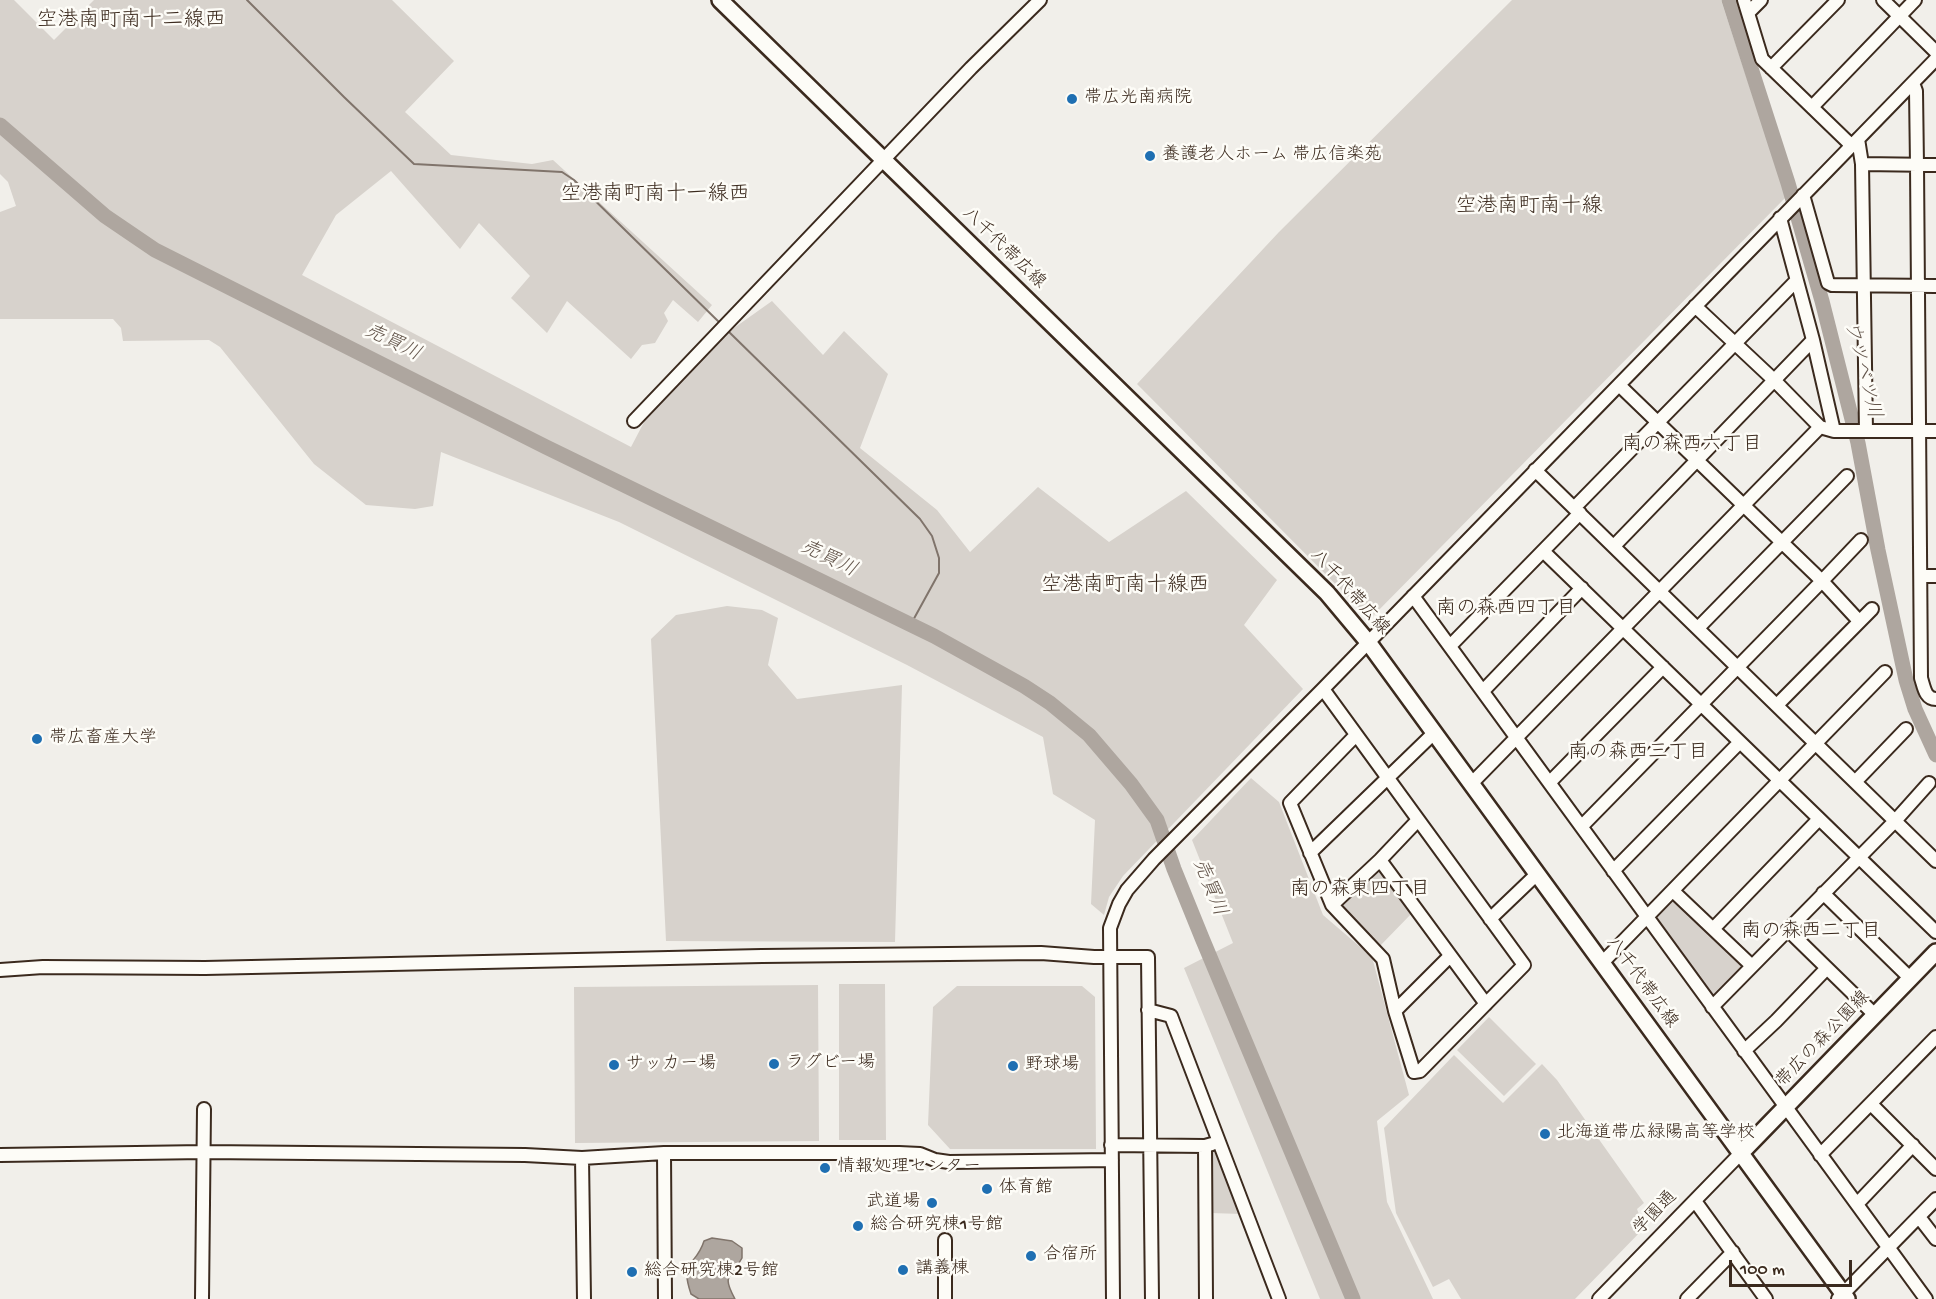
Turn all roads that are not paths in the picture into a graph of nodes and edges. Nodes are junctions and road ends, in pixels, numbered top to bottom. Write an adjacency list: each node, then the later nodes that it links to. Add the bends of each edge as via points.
1 (720, 0): 15 (main road, 八千代帯広線)
2 (1040, 0): 15 (street)
3 (1761, 0): 7 (street)
4 (1838, 0): 11 (street)
5 (1883, 0): 8 (street)
6 (1915, 0): 8 (street)
7 (1747, 6): 11 (street, via 1762,59)
8 (1899, 16): 9 (street); 13 (street)
9 (1936, 52)
10 (1936, 58): 12 (street)
11 (1771, 68): 13 (street)
12 (1913, 83): 14 (street); 17 (street)
13 (1812, 107): 14 (street)
14 (1854, 142): 16 (street); 19 (street)
15 (884, 160): 31 (street); 56 (main road, 八千代帯広線, via 1294,559)
16 (1862, 164): 17 (street); 22 (street)
17 (1917, 165): 18 (street); 23 (street)
18 (1936, 165)
19 (1802, 196): 20 (street); 22 (street, via 1828,283)
20 (1784, 214): 21 (street); 25 (street)
21 (1796, 281): 26 (street); 27 (street)
22 (1864, 285): 23 (street); 34 (street)
23 (1918, 286): 24 (street); 36 (street)
24 (1936, 286)
25 (1695, 306): 27 (street); 29 (street)
26 (1813, 340): 28 (street); 33 (street)
27 (1734, 344): 28 (street); 30 (street)
28 (1774, 381): 32 (street); 37 (street)
29 (1619, 385): 30 (street); 38 (street)
30 (1657, 421): 37 (street); 41 (street)
31 (633, 422)
32 (1820, 427): 33 (street); 40 (street)
33 (1838, 431): 34 (street)
34 (1863, 431): 36 (street)
35 (1936, 431): 36 (street)
36 (1919, 432): 46 (street)
37 (1697, 461): 40 (street); 44 (street)
38 (1535, 470): 41 (street); 51 (street)
39 (1847, 476): 43 (street)
40 (1742, 506): 43 (street); 50 (street)
41 (1577, 511): 44 (street); 45 (street)
42 (1861, 540): 48 (street)
43 (1782, 543): 48 (street); 55 (street)
44 (1614, 546): 50 (street)
45 (1544, 552): 49 (street); 57 (street)
46 (1921, 576): 47 (street); 63 (street, via 1921,678 1927,695)
47 (1936, 576)
48 (1822, 581): 53 (street); 59 (street)
49 (1582, 588): 54 (street); 62 (street)
50 (1659, 591): 54 (street); 55 (street)
51 (1413, 596): 56 (street); 57 (street)
52 (1872, 609): 53 (street)
53 (1859, 621): 65 (street)
54 (1623, 628): 58 (street); 69 (street)
55 (1698, 628): 59 (street)
56 (1368, 642): 61 (street); 67 (main road, 八千代帯広線)
57 (1450, 646): 62 (street)
58 (1663, 667): 64 (street); 74 (street)
59 (1738, 667): 64 (street); 65 (street)
60 (1885, 672): 71 (street)
61 (1323, 689): 68 (street); 98 (street, via 1126,890 1110,927)
62 (1483, 690): 69 (street)
63 (1936, 699)
64 (1702, 704): 70 (street); 81 (street)
65 (1777, 705): 71 (street)
66 (1906, 729): 75 (street)
67 (1434, 733): 72 (street); 77 (main road, 八千代帯広線)
68 (1356, 735): 72 (street); 82 (street, via 1290,803)
69 (1516, 738): 74 (street); 77 (street)
70 (1740, 742): 73 (street); 86 (street)
71 (1816, 744): 73 (street); 75 (street)
72 (1387, 778): 79 (street); 82 (street)
73 (1780, 780): 78 (street); 88 (street)
74 (1550, 782): 81 (street)
75 (1855, 782): 80 (street)
76 (1929, 783): 80 (street)
77 (1471, 784): 87 (main road, 八千代帯広線)
78 (1819, 819): 83 (street); 93 (street)
79 (1418, 820): 84 (street); 92 (street)
80 (1895, 821): 83 (street); 85 (street)
81 (1582, 826): 86 (street)
82 (1310, 853): 90 (street)
83 (1859, 856): 89 (street); 95 (street)
84 (1380, 860): 90 (street); 97 (street)
85 (1936, 861)
86 (1613, 871): 91 (street)
87 (1537, 874): 92 (street); 99 (main road, 八千代帯広線)
88 (1673, 891): 91 (street); 93 (street)
89 (1823, 893): 94 (street); 103 (street)
90 (1332, 905): 107 (street, via 1383,959)
91 (1647, 918): 99 (street); 105 (street)
92 (1490, 919): 104 (street, via 1524,964)
93 (1713, 929): 100 (street)
94 (1788, 930): 100 (street); 101 (street)
95 (1936, 932)
96 (1936, 952): 103 (main road, 帯広の森公園線)
97 (1450, 956): 104 (street); 107 (street)
98 (1109, 957): 102 (street, via 1041,953); 106 (street, via 1148,957); 115 (street)
99 (1602, 963): 121 (main road, 八千代帯広線)
100 (1752, 966): 105 (street)
101 (1827, 968): 108 (street); 110 (street)
102 (0, 970)
103 (1911, 979): 108 (main road, 帯広の森公園線)
104 (1486, 1004): 107 (street, via 1420,1071 1414,1072)
105 (1712, 1007): 110 (street)
106 (1148, 1010): 114 (street, via 1171,1016); 117 (street)
107 (1395, 1011)
108 (1875, 1015): 112 (main road, 帯広の森公園線)
109 (1936, 1037): 111 (street)
110 (1744, 1051): 112 (street)
111 (1870, 1104): 116 (street); 123 (street)
112 (1786, 1107): 121 (main road, 帯広の森公園線); 123 (street)
113 (204, 1109): 119 (street)
114 (1219, 1142): 118 (street); 143 (street)
115 (1111, 1145): 117 (street); 125 (street)
116 (1913, 1145): 126 (street); 129 (street)
117 (1149, 1146): 118 (street); 141 (street)
118 (1205, 1146): 142 (street)
119 (204, 1152): 122 (street); 124 (street); 136 (street)
120 (664, 1153): 124 (street); 125 (street, via 920,1154 950,1162); 138 (street)
121 (1740, 1154): 128 (street, 学園通); 135 (main road, 八千代帯広線)
122 (0, 1155)
123 (1820, 1155): 129 (street)
124 (582, 1158): 137 (street)
125 (1112, 1160): 140 (street)
126 (1936, 1169)
127 (1936, 1199): 130 (street)
128 (1695, 1201): 134 (street); 144 (street, 学園通)
129 (1857, 1204): 133 (street)
130 (1919, 1217): 131 (street); 133 (street)
131 (1936, 1239)
132 (945, 1240): 139 (street)
133 (1889, 1248): 135 (street); 147 (street)
134 (1732, 1252): 145 (street); 146 (street)
135 (1842, 1297)
136 (202, 1299)
137 (584, 1299)
138 (665, 1299)
139 (945, 1299)
140 (1113, 1299)
141 (1152, 1299)
142 (1206, 1299)
143 (1280, 1299)
144 (1599, 1299)
145 (1687, 1299)
146 (1765, 1299)
147 (1926, 1299)

